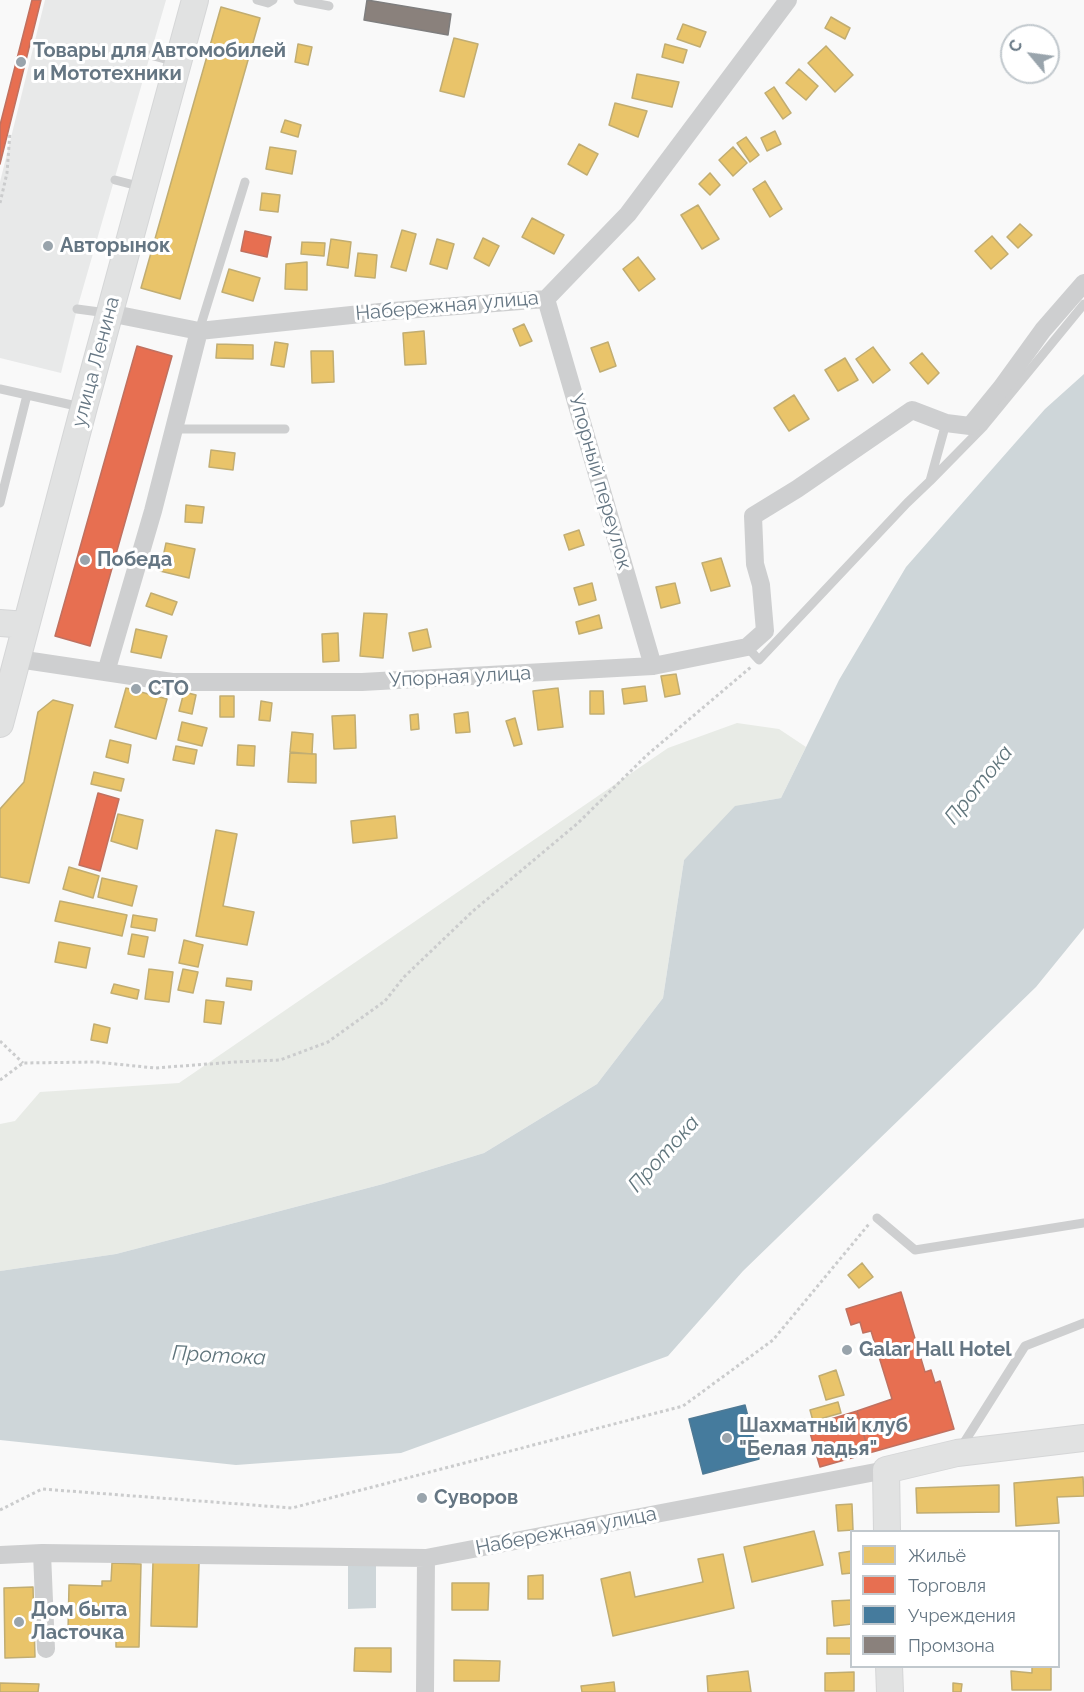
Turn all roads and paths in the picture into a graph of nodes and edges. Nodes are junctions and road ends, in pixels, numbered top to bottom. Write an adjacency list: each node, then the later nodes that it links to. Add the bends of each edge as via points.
1 (195, 0): 8 (main road, улица Ленина)
2 (257, 0): 3 (lane)
3 (273, 0)
4 (298, 0): 6 (lane)
5 (788, 0): 15 (street, Набережная улица, via 628,213)
6 (329, 6)
7 (150, 55): 8 (lane)
8 (178, 63): 12 (main road, улица Ленина)
9 (10, 132): 13 (path)
10 (115, 180): 12 (lane)
11 (244, 182): 19 (lane)
12 (144, 187): 18 (main road, улица Ленина)
13 (0, 203)
14 (1084, 283): 23 (street, via 970,426)
15 (546, 299): 19 (street, Набережная улица); 33 (street, Упорный переулок)
16 (1084, 304): 26 (lane, via 984,426)
17 (77, 309): 18 (lane)
18 (109, 313): 19 (street, Набережная улица); 22 (main road, улица Ленина)
19 (199, 331): 24 (street)
20 (0, 389): 21 (lane)
21 (27, 395): 22 (lane); 27 (lane)
22 (84, 407): 29 (main road, улица Ленина)
23 (946, 423): 26 (lane); 30 (street, via 912,410 753,516 765,631)
24 (174, 429): 25 (lane); 34 (street)
25 (285, 429)
26 (930, 481): 32 (lane)
27 (0, 503)
28 (0, 623): 29 (main road)
29 (26, 626): 31 (main road, улица Ленина)
30 (747, 647): 32 (lane); 33 (street, Упорная улица)
31 (18, 659): 34 (street, Упорная улица); 35 (main road, улица Ленина)
32 (759, 660): 37 (path, via 647,755 579,823 473,911 385,1001 328,1042 280,1060 155,1068 96,1062)
33 (653, 666): 34 (street, Упорная улица, via 362,682 172,682)
34 (106, 672)
35 (0, 724)
36 (0, 1041): 37 (path)
37 (24, 1063): 38 (path)
38 (0, 1080)
39 (877, 1218): 40 (lane, via 915,1250); 45 (path, via 773,1340 682,1406 292,1508 42,1489)
40 (1084, 1222)
41 (1084, 1323): 43 (lane, via 1025,1346)
42 (1084, 1438): 43 (main road, Набережная улица)
43 (957, 1453): 44 (main road, Набережная улица)
44 (886, 1470): 46 (main road); 49 (street, Набережная улица)
45 (0, 1510)
46 (887, 1530)
47 (42, 1553): 48 (street, Набережная улица); 49 (street, Набережная улица); 50 (street)
48 (0, 1555)
49 (426, 1558): 52 (street)
50 (46, 1649)
51 (889, 1668): 53 (main road)
52 (425, 1692)
53 (890, 1692)

